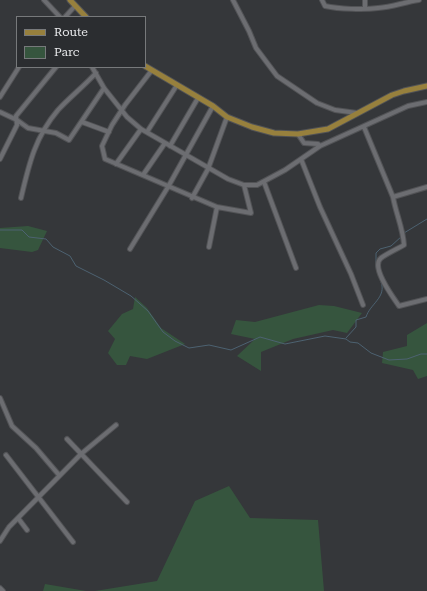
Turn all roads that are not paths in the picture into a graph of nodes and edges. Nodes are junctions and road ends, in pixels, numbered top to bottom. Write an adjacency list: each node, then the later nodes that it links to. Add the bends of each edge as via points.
1 (44, 0): 10 (street)
2 (70, 0): 8 (main road)
3 (233, 0): 28 (street, via 256,48 277,76 317,103 334,110)
4 (322, 0): 9 (street, via 325,6)
5 (365, 0): 9 (street)
6 (419, 0): 7 (street)
7 (411, 1): 9 (street)
8 (75, 6): 11 (street); 12 (main road)
9 (365, 9)
10 (59, 16)
11 (66, 16)
12 (85, 16)
13 (146, 67): 17 (main road)
14 (18, 68): 22 (street)
15 (55, 68): 30 (street, via 16,116)
16 (93, 68): 18 (street)
17 (152, 70): 19 (main road); 26 (street)
18 (96, 73): 21 (street); 34 (street, via 57,112)
19 (177, 85): 23 (main road); 36 (street)
20 (427, 86): 28 (main road, via 392,95)
21 (104, 88): 26 (street); 31 (street)
22 (0, 98)
23 (198, 98): 25 (main road); 39 (street)
24 (427, 102): 32 (street, via 408,106)
25 (213, 106): 29 (main road); 41 (street)
26 (122, 110): 33 (street); 35 (street)
27 (0, 112): 30 (street)
28 (357, 113): 37 (main road, via 328,129)
29 (227, 117): 37 (main road, via 274,133); 45 (street)
30 (17, 120): 34 (street, via 28,128); 42 (street, via 17,125)
31 (82, 122): 34 (street, via 69,140); 35 (street)
32 (364, 127): 40 (street); 51 (street)
33 (141, 129): 36 (street); 44 (street)
34 (44, 130): 52 (street, via 35,146)
35 (109, 132): 44 (street, via 102,146 103,156 108,162)
36 (147, 132): 38 (street)
37 (298, 134): 40 (street, via 304,142)
38 (165, 143): 39 (street); 46 (street)
39 (170, 146): 41 (street)
40 (320, 146): 43 (street)
41 (186, 154): 45 (street); 49 (street)
42 (0, 158)
43 (301, 159): 47 (street); 59 (street)
44 (116, 164): 46 (street)
45 (208, 169): 48 (street); 53 (street)
46 (143, 175): 49 (street)
47 (264, 182): 48 (street, via 252,186); 57 (street)
48 (244, 185): 54 (street, via 251,213)
49 (168, 187): 53 (street); 56 (street)
50 (427, 187): 51 (street)
51 (393, 197): 58 (street, via 404,245 380,258 378,269 399,306)
52 (21, 198)
53 (192, 198): 54 (street)
54 (217, 207): 55 (street)
55 (209, 247)
56 (130, 249)
57 (296, 268)
58 (427, 299)
59 (364, 305)
60 (0, 398): 65 (street, via 12,426)
61 (116, 425): 63 (street)
62 (67, 439): 63 (street)
63 (81, 454): 65 (street); 67 (street)
64 (6, 455): 66 (street)
65 (60, 475): 66 (street)
66 (38, 497): 68 (street); 71 (street)
67 (127, 502)
68 (18, 518): 69 (street); 70 (street, via 9,526)
69 (27, 530)
70 (0, 541)
71 (73, 542)
72 (0, 588): 73 (street)
73 (3, 591)

